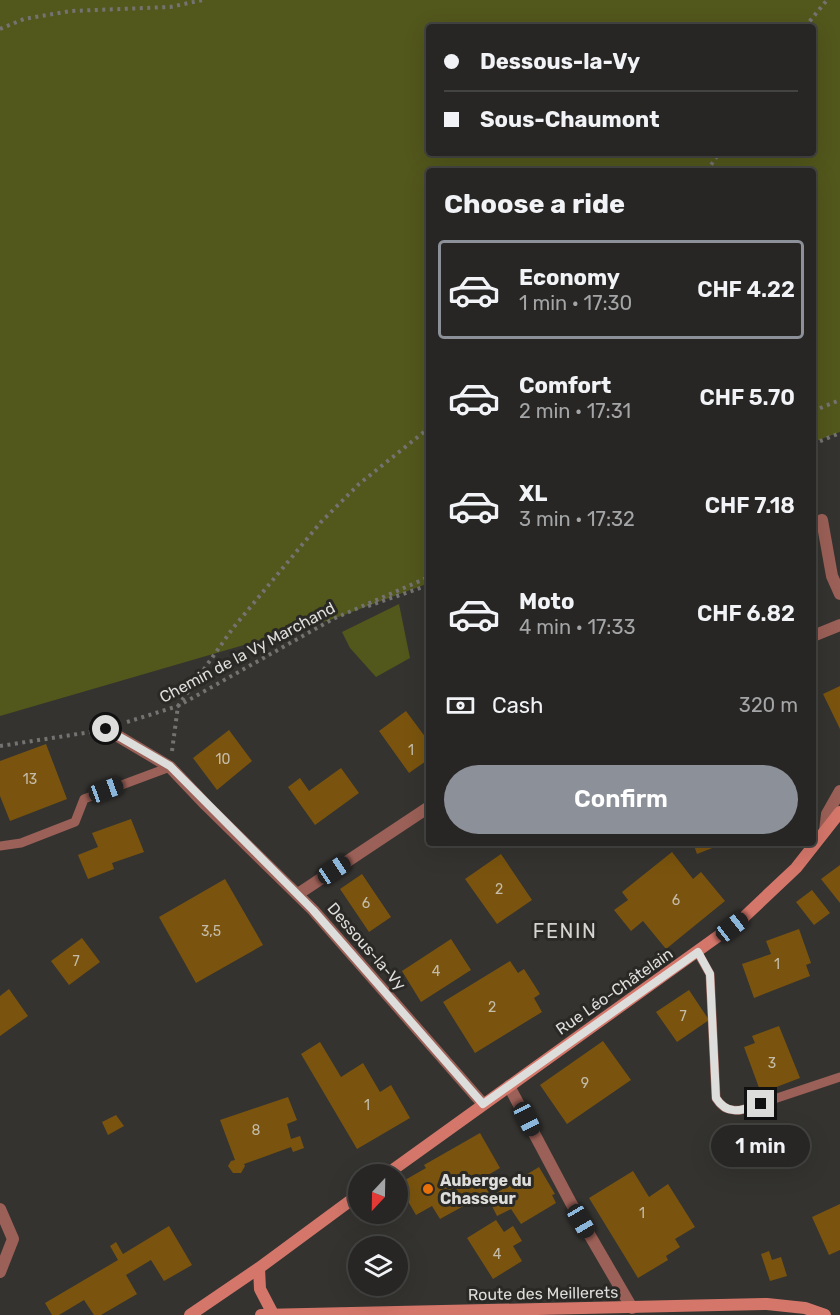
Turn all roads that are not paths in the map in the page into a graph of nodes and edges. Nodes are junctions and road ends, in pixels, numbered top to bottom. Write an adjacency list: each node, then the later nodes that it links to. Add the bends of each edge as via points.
1 (822, 520): 2 (street, via 832,576)
2 (840, 594)
3 (840, 625): 4 (street)
4 (816, 635)
5 (106, 729): 6 (street, Dessous-la-Vy)
6 (170, 766): 12 (lane, via 84,799 75,822 21,843); 14 (street, Dessous-la-Vy)
7 (840, 791): 10 (street, via 827,814)
8 (426, 809): 14 (street)
9 (840, 812): 10 (street, Rue Léo-Châtelain)
10 (825, 831): 11 (street, Rue Léo-Châtelain)
11 (816, 842)
12 (0, 846)
13 (813, 846): 15 (street, Rue Léo-Châtelain, via 769,895)
14 (298, 894): 18 (street, Dessous-la-Vy)
15 (698, 952): 16 (lane, via 710,974 716,1098 720,1106 730,1111 741,1110); 17 (street, Rue Léo-Châtelain)
16 (840, 1077)
17 (510, 1086): 18 (street, Rue Léo-Châtelain); 24 (street)
18 (483, 1104): 19 (street, Rue Léo-Châtelain)
19 (401, 1164)
20 (348, 1203): 22 (street)
21 (0, 1209): 23 (street, via 13,1239)
22 (259, 1268): 26 (street); 27 (street)
23 (0, 1272)
24 (632, 1308): 25 (street, Route des Meillerets); 26 (street, Route des Meillerets)
25 (658, 1311): 28 (street, Route des Meillerets, via 767,1304 805,1308)
26 (267, 1314)
27 (190, 1315)
28 (825, 1315)

